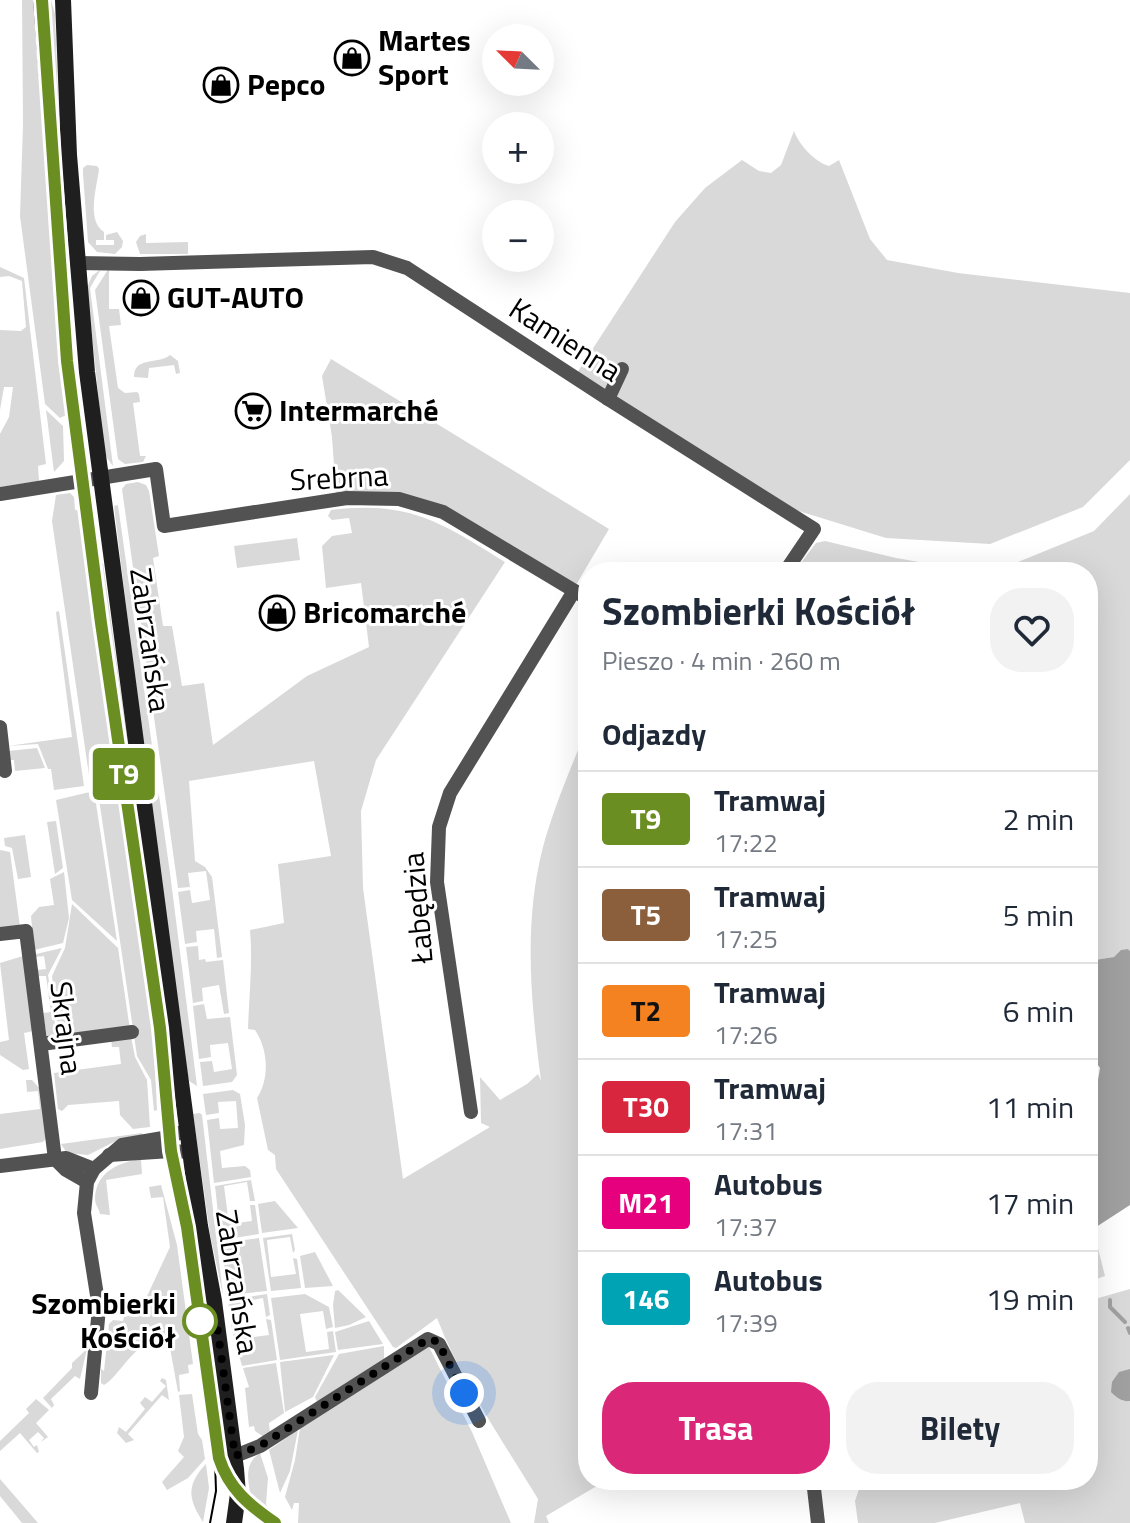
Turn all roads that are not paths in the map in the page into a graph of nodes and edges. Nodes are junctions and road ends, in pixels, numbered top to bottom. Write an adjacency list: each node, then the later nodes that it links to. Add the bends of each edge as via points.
1 (63, 0): 2 (main road, Zabrzańska)
2 (77, 263): 4 (street, Kamienna, via 389,260); 5 (main road, Zabrzańska)
3 (622, 369): 4 (street)
4 (608, 399): 7 (street, Kamienna, via 814,529)
5 (100, 478): 6 (street); 8 (street, Srebrna, via 156,469 164,526 347,498 399,499 443,512); 16 (main road, Zabrzańska)
6 (0, 494)
7 (792, 562)
8 (574, 591): 9 (street, Srebrna); 15 (street, Łabędzia, via 450,793 439,827 437,882)
9 (578, 593)
10 (0, 727): 11 (street)
11 (5, 771)
12 (0, 934): 14 (street, Skrajna, via 26,931)
13 (132, 1032): 14 (street)
14 (41, 1044): 19 (street, Skrajna)
15 (471, 1112)
16 (187, 1130): 17 (main road, Zabrzańska); 18 (street, via 122,1145)
17 (190, 1152): 18 (street); 24 (main road, Zabrzańska)
18 (109, 1155): 21 (street)
19 (55, 1159): 20 (street); 21 (street, via 66,1170)
20 (0, 1166)
21 (90, 1176): 22 (street, via 84,1213 99,1308)
22 (91, 1393)
23 (479, 1421): 24 (street, via 439,1344 428,1339 260,1446)
24 (235, 1456): 26 (main road, Zabrzańska)
25 (814, 1490): 27 (street)
26 (234, 1523)
27 (818, 1523)

